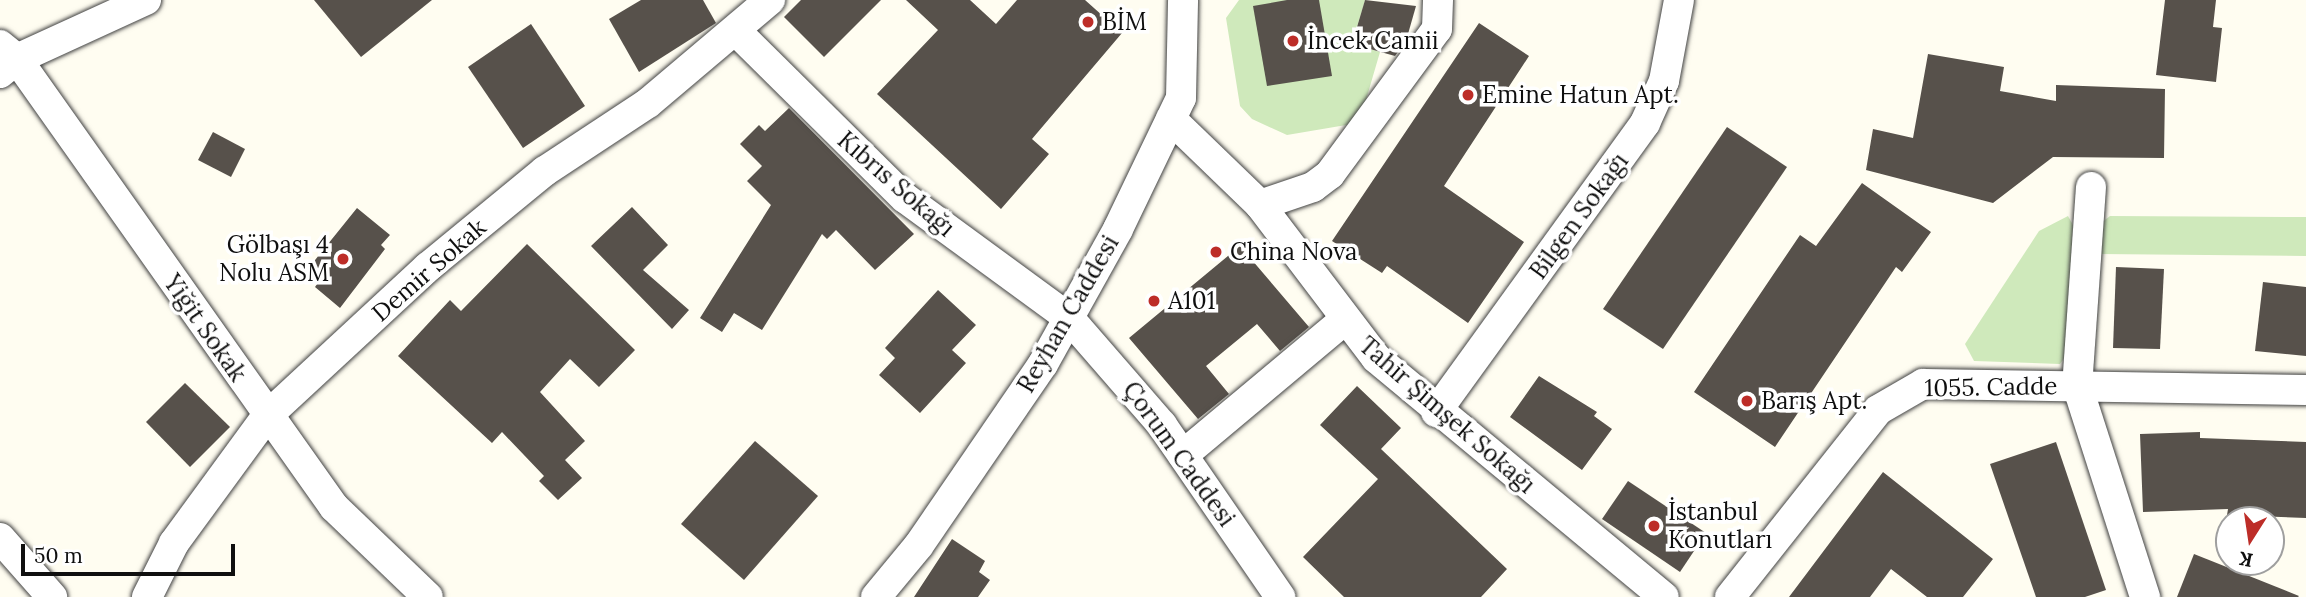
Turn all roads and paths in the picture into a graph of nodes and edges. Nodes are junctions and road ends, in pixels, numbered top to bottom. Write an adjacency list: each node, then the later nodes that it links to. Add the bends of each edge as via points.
1 (146, 0): 7 (street)
2 (770, 0): 6 (street, Demir Sokak)
3 (1182, 0): 8 (street, Reyhan Caddesi, via 1184,71)
4 (1438, 0): 10 (street, via 1437,29 1330,174 1313,187)
5 (1678, 0): 15 (street, Bilgen Sokağı, via 1664,81 1644,123)
6 (737, 32): 11 (street, Kıbrıs Sokağı, via 905,198); 16 (street, Demir Sokak, via 648,103 545,171 428,267)
7 (6, 59): 16 (street, Yiğit Sokak)
8 (1171, 119): 10 (street, Tahir Şimşek Sokağı); 11 (street, Reyhan Caddesi)
9 (2091, 187): 13 (street)
10 (1260, 205): 12 (street, Tahir Şimşek Sokağı)
11 (1069, 318): 17 (street, Çorum Caddesi, via 1129,384); 22 (street, Reyhan Caddesi, via 962,485)
12 (1343, 321): 15 (street, Tahir Şimşek Sokağı); 17 (street)
13 (2077, 385): 14 (street, 1055. Cadde); 25 (street, 1055. Cadde, via 1923,384 1899,395 1878,410); 26 (street)
14 (2306, 390)
15 (1436, 412): 24 (street, Tahir Şimşek Sokağı)
16 (267, 415): 20 (street, Demir Sokak, via 174,543); 21 (street, Yiğit Sokak, via 334,507)
17 (1183, 455): 23 (street, Çorum Caddesi)
18 (0, 538): 19 (street)
19 (52, 597)
20 (147, 597)
21 (428, 597)
22 (876, 597)
23 (1280, 597)
24 (1664, 597)
25 (1730, 597)
26 (2145, 597)

